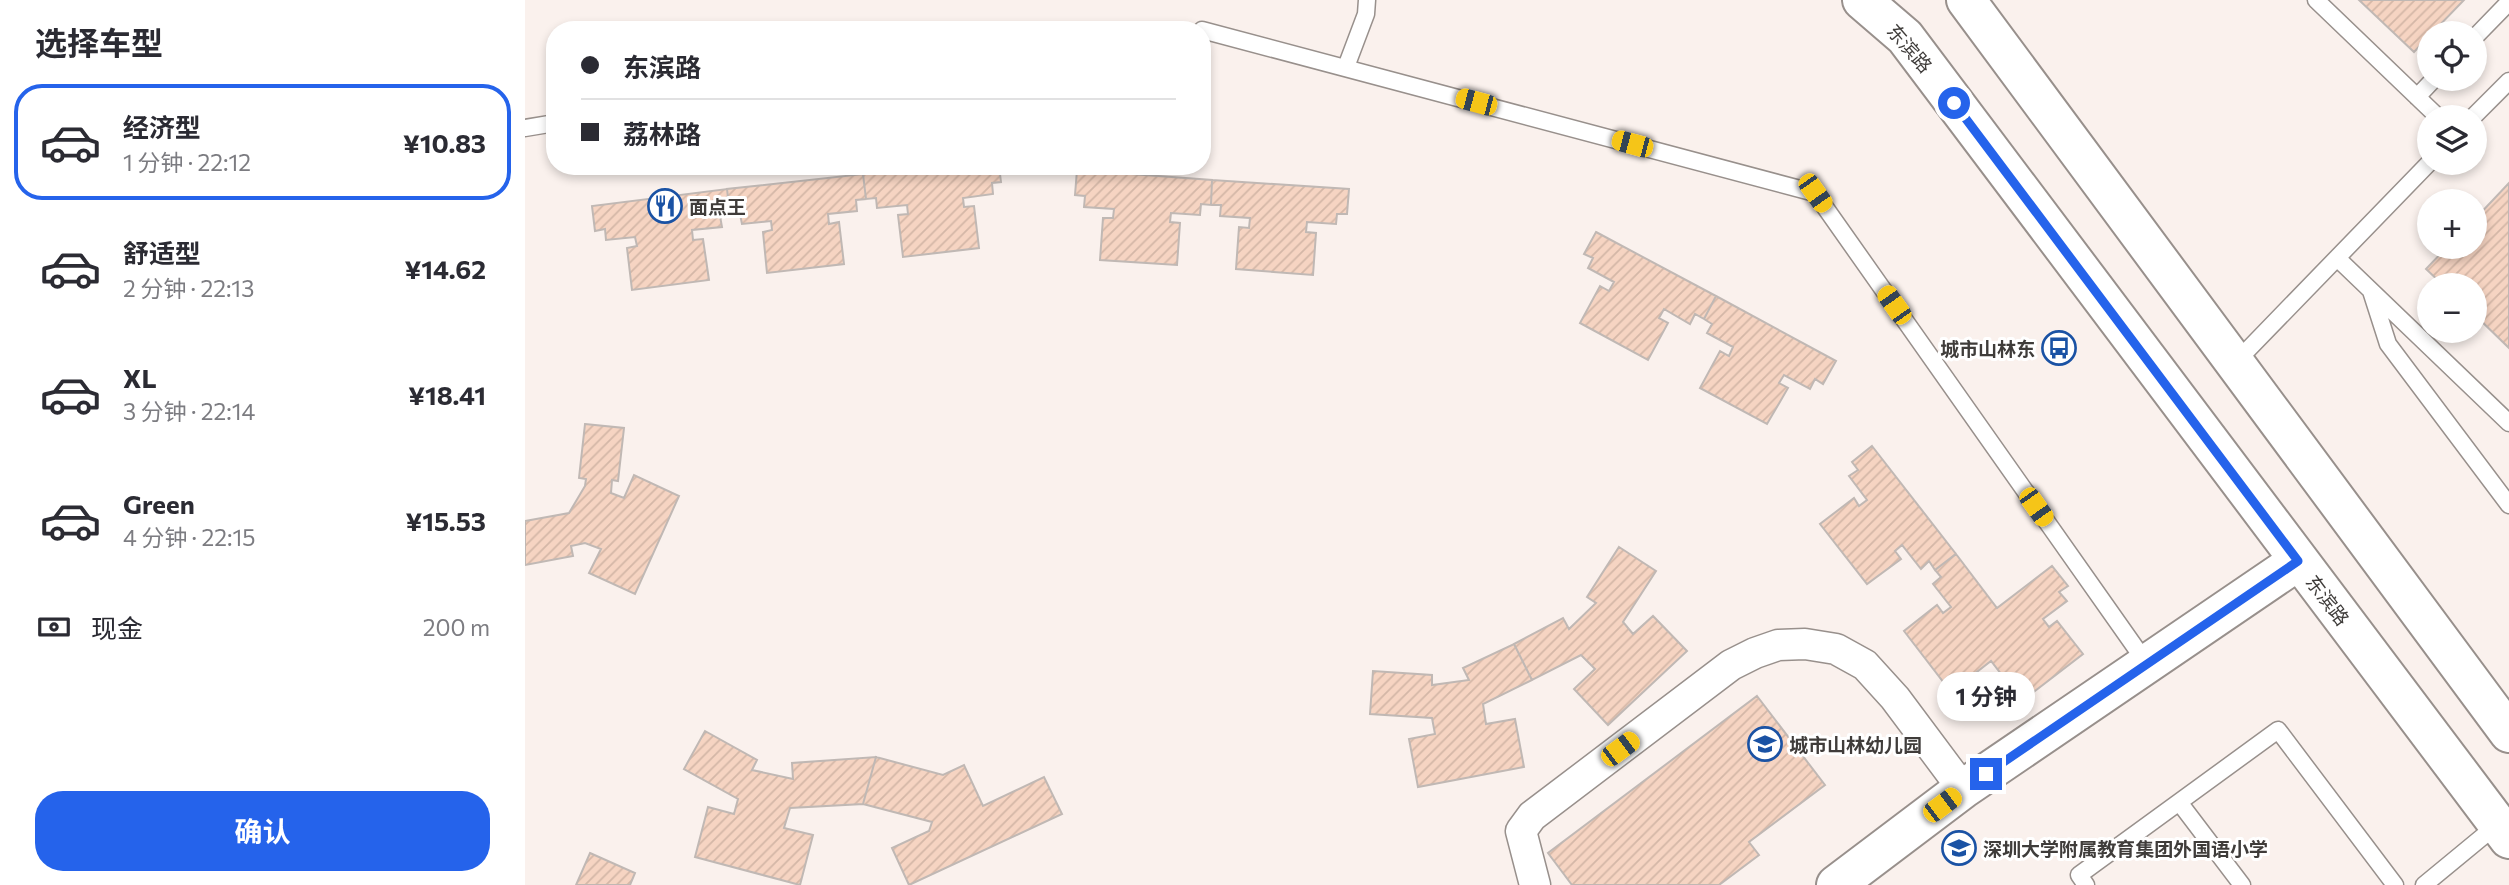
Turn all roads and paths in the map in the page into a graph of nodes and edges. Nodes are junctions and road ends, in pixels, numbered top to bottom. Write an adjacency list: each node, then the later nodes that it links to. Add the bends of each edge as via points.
1 (1367, 0): 10 (lane)
2 (1862, 0): 9 (main road, 东滨路)
3 (1877, 0): 9 (main road)
4 (1966, 0): 21 (main road)
5 (2316, 0): 13 (lane)
6 (2509, 2): 7 (lane)
7 (2487, 25)
8 (1211, 32): 10 (lane)
9 (1905, 37): 24 (main road, 东滨路)
10 (1346, 67): 25 (lane, via 1815,193)
11 (2509, 81): 15 (lane)
12 (2423, 91): 13 (lane)
13 (2417, 97): 14 (lane)
14 (2425, 105)
15 (2485, 105)
16 (546, 124): 17 (lane)
17 (525, 128)
18 (2417, 175): 19 (lane)
19 (2337, 258): 20 (lane); 21 (lane)
20 (2371, 291): 22 (lane); 23 (lane, via 2388,344)
21 (2235, 363): 26 (main road)
22 (2509, 424)
23 (2509, 505)
24 (2298, 561): 25 (main road); 29 (main road, 东滨路)
25 (2147, 664): 27 (main road)
26 (2509, 733)
27 (1963, 789): 30 (street, via 1916,724 1864,666 1836,649 1779,645 1731,666 1532,816 1521,831); 31 (main road)
28 (2179, 802): 32 (lane, via 2079,875); 33 (lane); 34 (lane, via 2278,730)
29 (2504, 832): 35 (lane)
30 (1535, 885)
31 (1836, 885)
32 (2086, 885)
33 (2242, 885)
34 (2395, 885)
35 (2424, 885)

